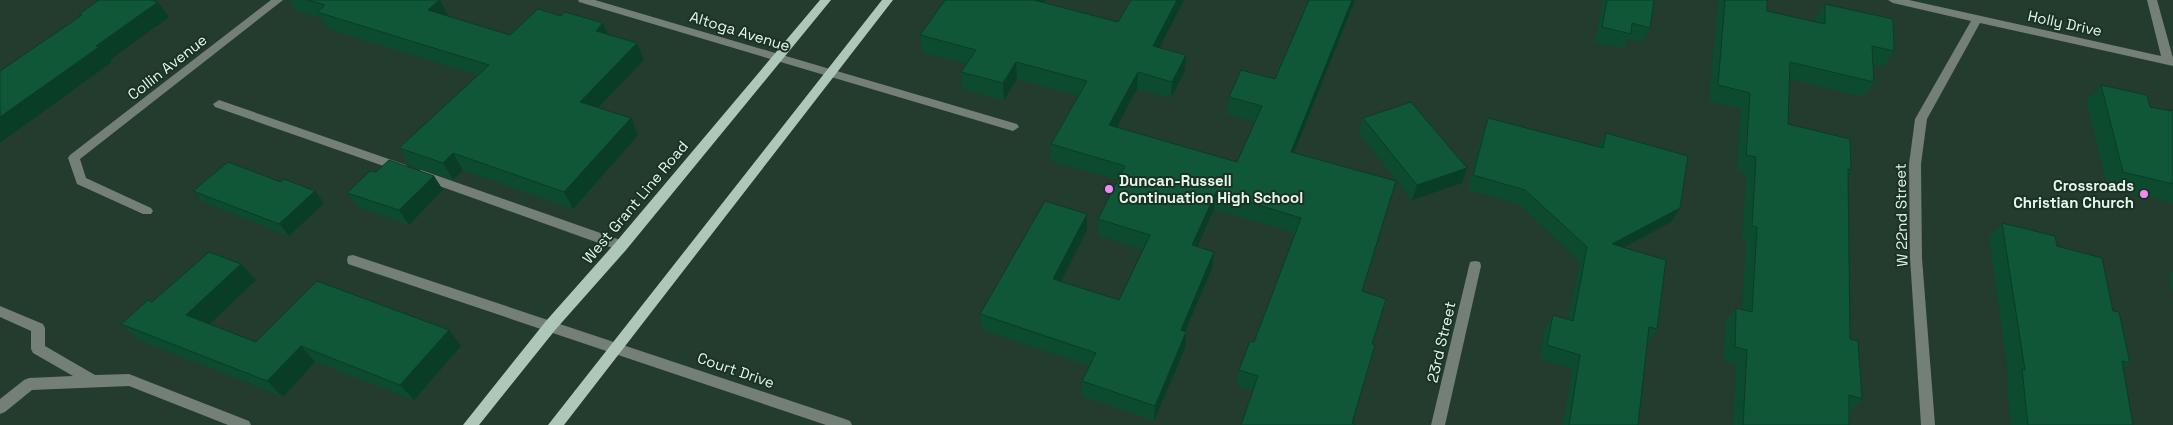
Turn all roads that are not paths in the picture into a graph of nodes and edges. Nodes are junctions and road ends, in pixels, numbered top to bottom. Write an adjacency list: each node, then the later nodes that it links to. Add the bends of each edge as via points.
1 (278, 0): 13 (street, Collin Avenue, via 74,158 81,181)
2 (583, 0): 8 (street, Altoga Avenue)
3 (826, 0): 8 (main road, West Grant Line Road)
4 (888, 0): 10 (main road)
5 (1892, 0): 7 (street, Holly Drive)
6 (2152, 0): 9 (street)
7 (1977, 19): 9 (street, Holly Drive); 27 (street, W 22nd Street, via 1921,119 1915,164 1916,258)
8 (778, 58): 10 (street, Altoga Avenue); 14 (main road, West Grant Line Road)
9 (2171, 62)
10 (831, 74): 12 (street, Altoga Avenue); 19 (main road)
11 (219, 104): 14 (street)
12 (1013, 127)
13 (147, 211)
14 (621, 246): 18 (main road, West Grant Line Road)
15 (353, 260): 18 (street, Court Drive)
16 (1475, 266): 26 (street, 23rd Street)
17 (0, 311): 20 (street, via 38,328 38,349)
18 (552, 325): 19 (street, Court Drive); 23 (main road, West Grant Line Road)
19 (616, 346): 24 (main road); 25 (street, Court Drive)
20 (93, 382): 21 (street, via 29,384); 22 (street, via 129,380)
21 (0, 408)
22 (244, 425)
23 (470, 425)
24 (555, 425)
25 (845, 425)
26 (1438, 425)
27 (1928, 425)

